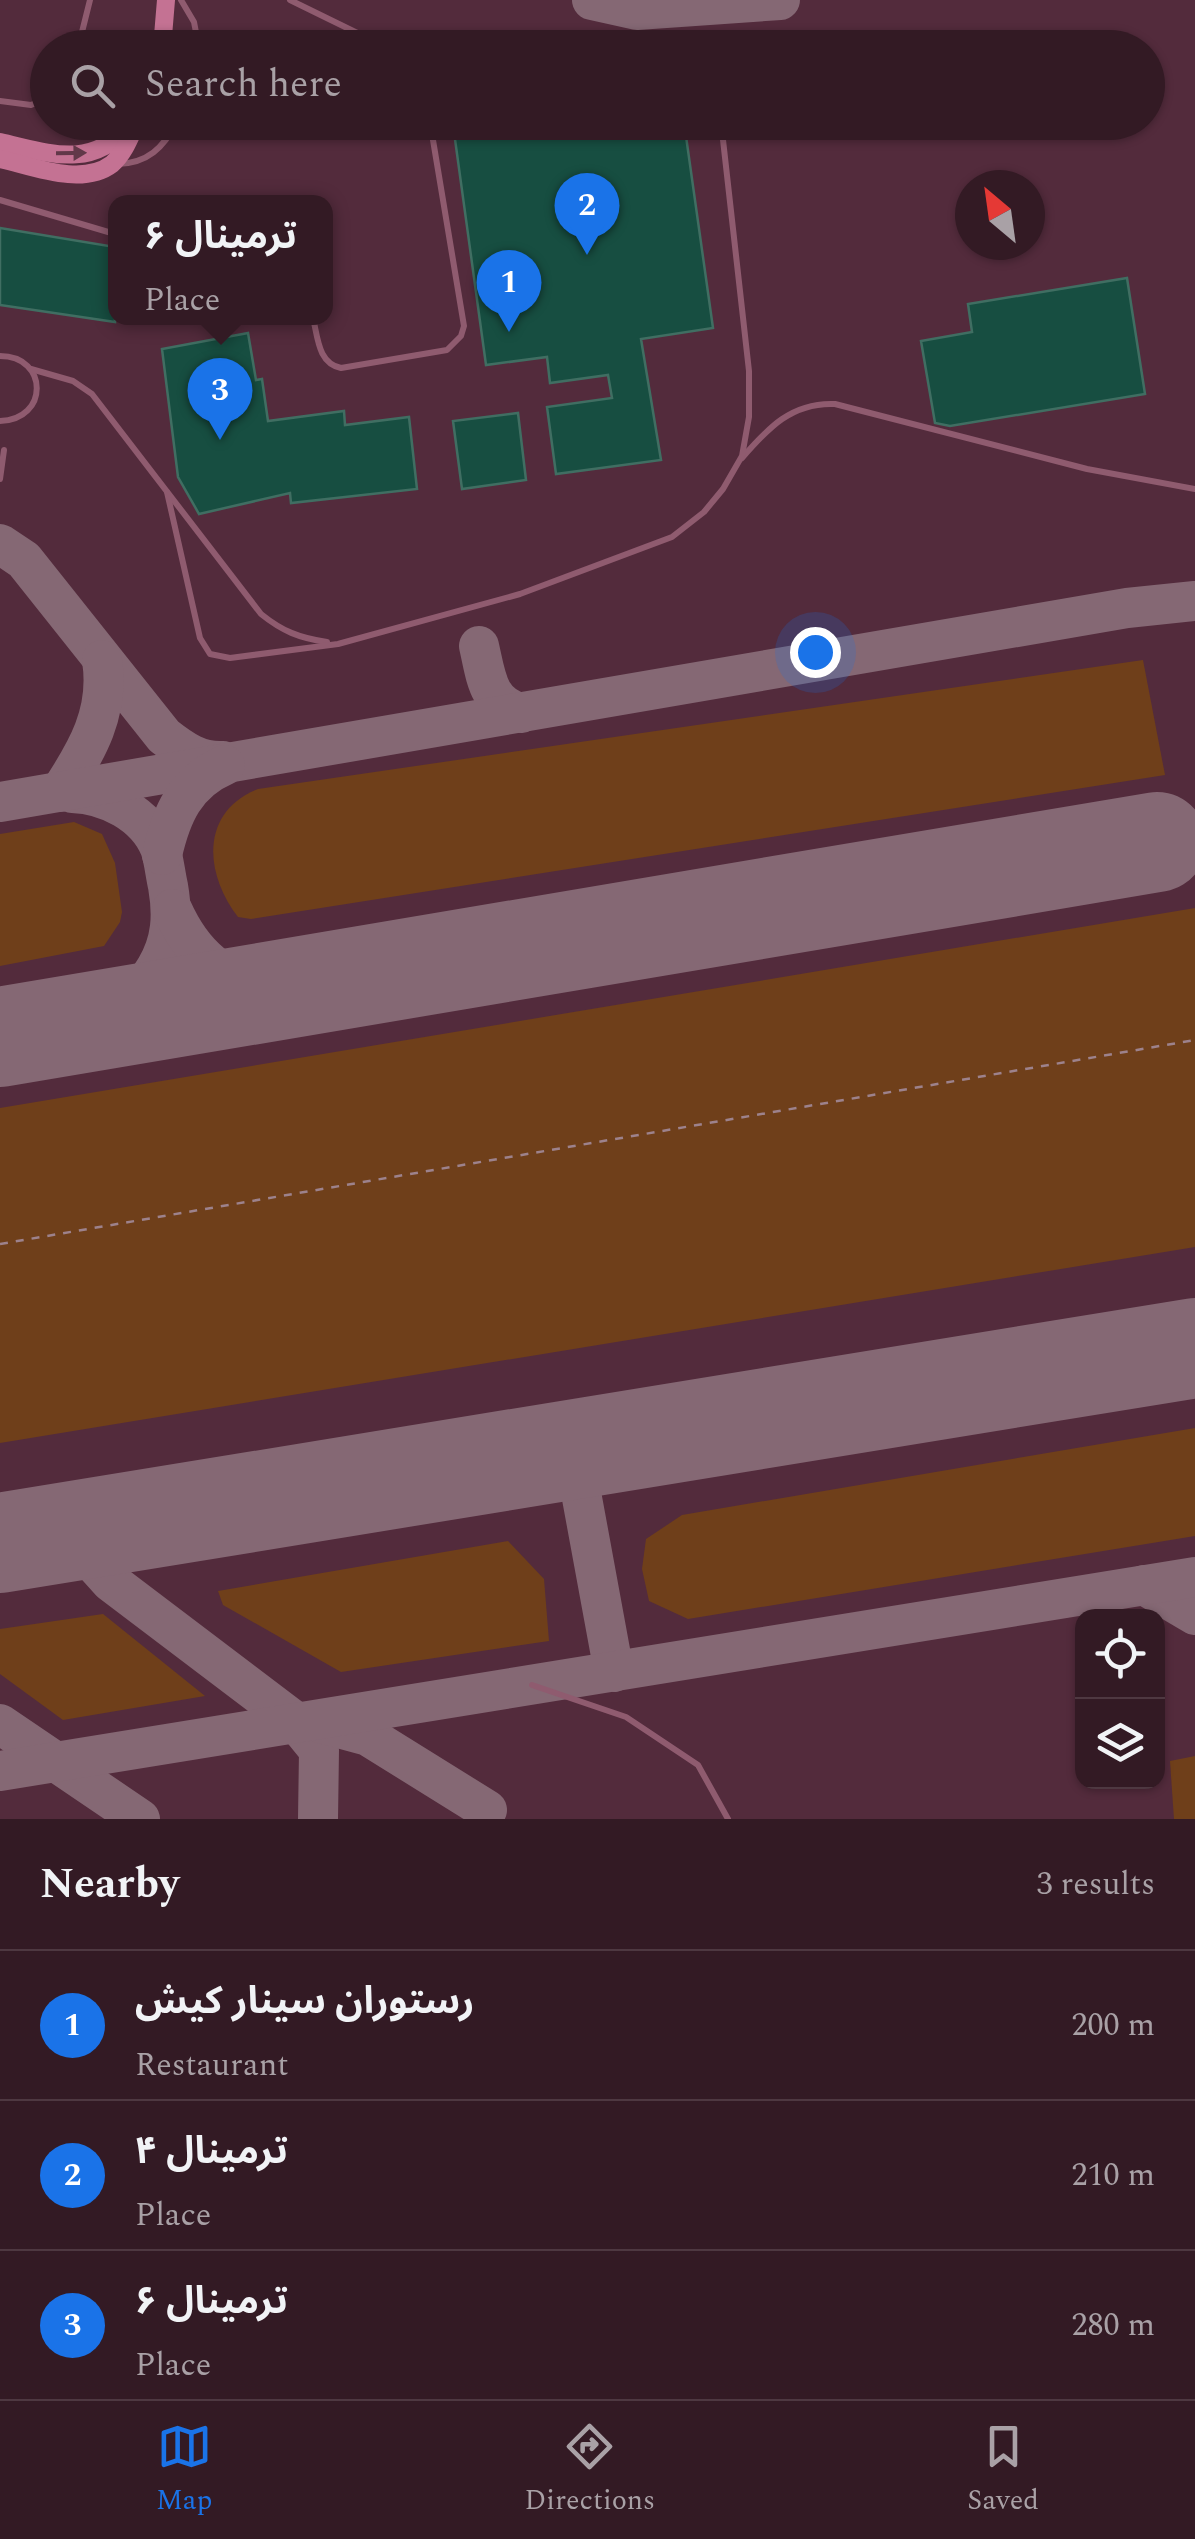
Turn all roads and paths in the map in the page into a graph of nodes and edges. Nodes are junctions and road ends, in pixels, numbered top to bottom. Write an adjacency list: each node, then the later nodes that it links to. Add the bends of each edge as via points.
1 (90, 0): 5 (lane)
2 (166, 0): 6 (main road)
3 (181, 0): 7 (lane)
4 (290, 0): 8 (lane)
5 (82, 30)
6 (164, 30)
7 (196, 30)
8 (351, 30)
9 (0, 100): 10 (lane)
10 (30, 105)
11 (117, 140): 16 (main road, one-way to 11, via 74,156)
12 (127, 140): 18 (main road)
13 (166, 140): 18 (lane, via 144,160)
14 (433, 140): 21 (lane, via 461,336 447,350 341,368 321,353)
15 (723, 140): 26 (lane, via 748,371 749,417)
16 (0, 142)
17 (0, 159): 18 (main road, via 87,174)
18 (112, 164)
19 (0, 200): 20 (lane)
20 (108, 232)
21 (315, 325)
22 (0, 356): 23 (lane)
23 (32, 369): 24 (lane, via 35,401 20,417); 29 (lane, via 92,394)
24 (0, 421)
25 (4, 450): 27 (lane)
26 (738, 462): 28 (lane, via 778,420 817,403 835,404); 30 (lane, via 704,512 672,537 520,594)
27 (0, 479)
28 (1195, 489)
29 (168, 492): 30 (lane, via 261,614 300,638); 30 (lane, via 200,638 210,654 230,658)
30 (338, 644)
31 (1195, 1040): 32 (path)
32 (0, 1244)
33 (532, 1685): 34 (lane, via 626,1717 698,1765)
34 (728, 1819)

